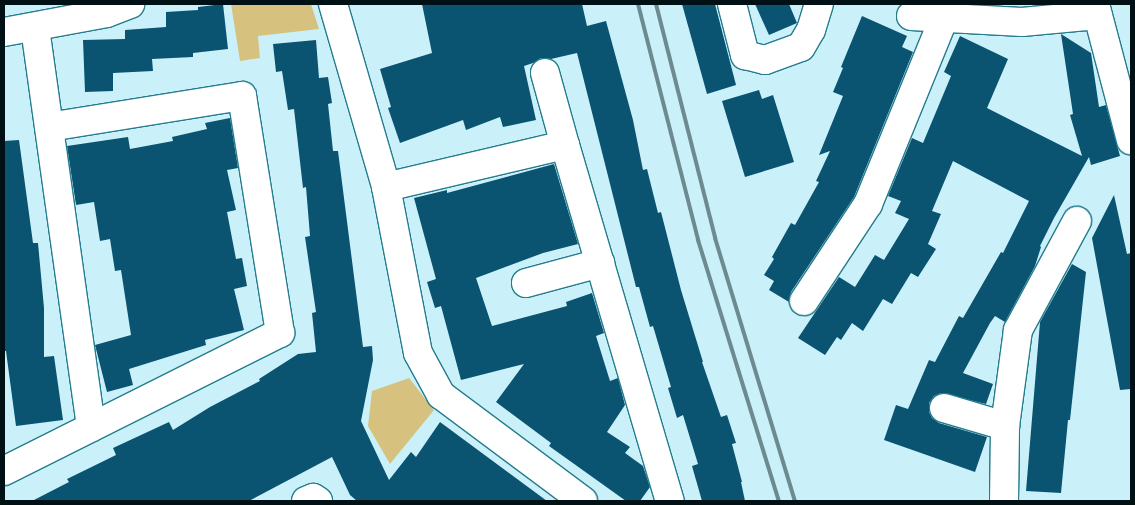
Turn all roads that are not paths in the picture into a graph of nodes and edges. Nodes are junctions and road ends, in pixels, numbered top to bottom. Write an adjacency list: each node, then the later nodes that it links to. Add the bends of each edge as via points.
1 (130, 4): 8 (street, via 107,13)
2 (332, 4): 14 (street)
3 (732, 4): 4 (street, via 745,55 765,60 802,47)
4 (819, 4)
5 (1099, 7): 7 (street, via 1022,22); 12 (street)
6 (911, 16): 7 (street)
7 (944, 18): 18 (street, via 868,204)
8 (36, 28): 9 (street); 11 (street)
9 (4, 32)
10 (545, 73): 13 (street)
11 (49, 127): 21 (street); 21 (street, via 242,96 280,333)
12 (1131, 140)
13 (565, 145): 14 (street); 16 (street)
14 (386, 187): 26 (street, via 418,353 441,395)
15 (1077, 222): 20 (street, via 1018,330)
16 (600, 263): 17 (street); 27 (street)
17 (526, 283)
18 (804, 301)
19 (944, 408): 20 (street)
20 (1005, 426): 23 (street)
21 (91, 427): 22 (street)
22 (4, 471)
23 (1010, 499)
24 (306, 501): 25 (street, via 313,498)
25 (318, 501)
26 (583, 501)
27 (670, 501)

